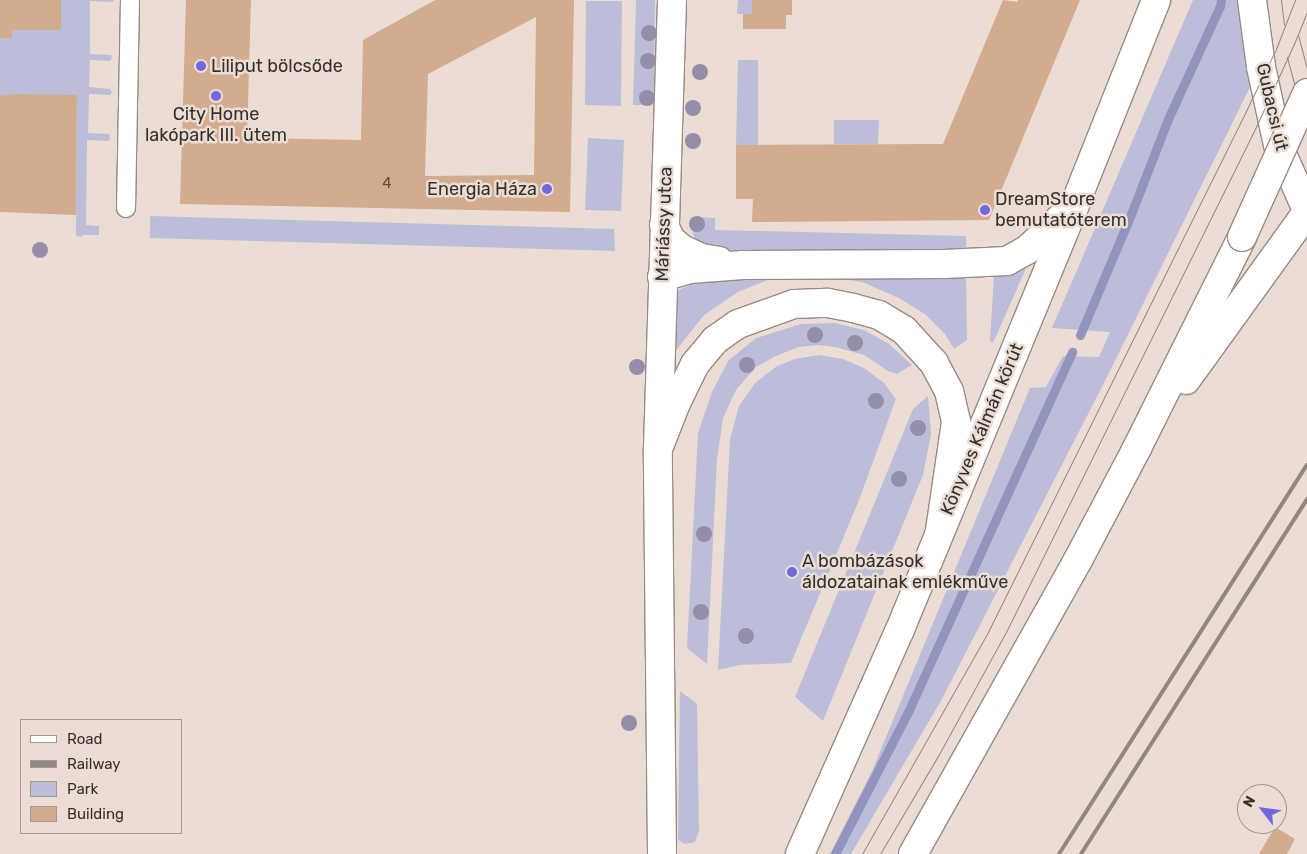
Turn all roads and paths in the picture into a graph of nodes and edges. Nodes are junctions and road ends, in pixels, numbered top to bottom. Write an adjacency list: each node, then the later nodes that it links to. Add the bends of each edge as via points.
1 (130, 0): 7 (lane)
2 (672, 0): 9 (main road, Máriássy utca)
3 (1156, 0): 6 (main road, Könyves Kálmán körút)
4 (1252, 0): 8 (main road, Gubacsi út, via 1261,67 1278,145)
5 (1307, 92): 12 (main road, bridge, via 1242,237)
6 (1075, 204): 10 (main road, via 1027,250 1007,262); 14 (main road, Könyves Kálmán körút)
7 (126, 208)
8 (1307, 211): 12 (main road)
9 (664, 225): 10 (main road, via 671,240 692,254); 11 (main road, Máriássy utca)
10 (743, 265): 11 (main road, via 690,269)
11 (662, 277): 13 (main road, Máriássy utca)
12 (1138, 448): 17 (main road)
13 (658, 449): 14 (main road, via 695,364 715,340 738,324 794,304 828,303 878,315 904,330 920,346 934,363 949,391 956,422); 15 (main road, Máriássy utca)
14 (940, 531): 16 (main road, Könyves Kálmán körút)
15 (662, 854)
16 (800, 854)
17 (913, 854)

